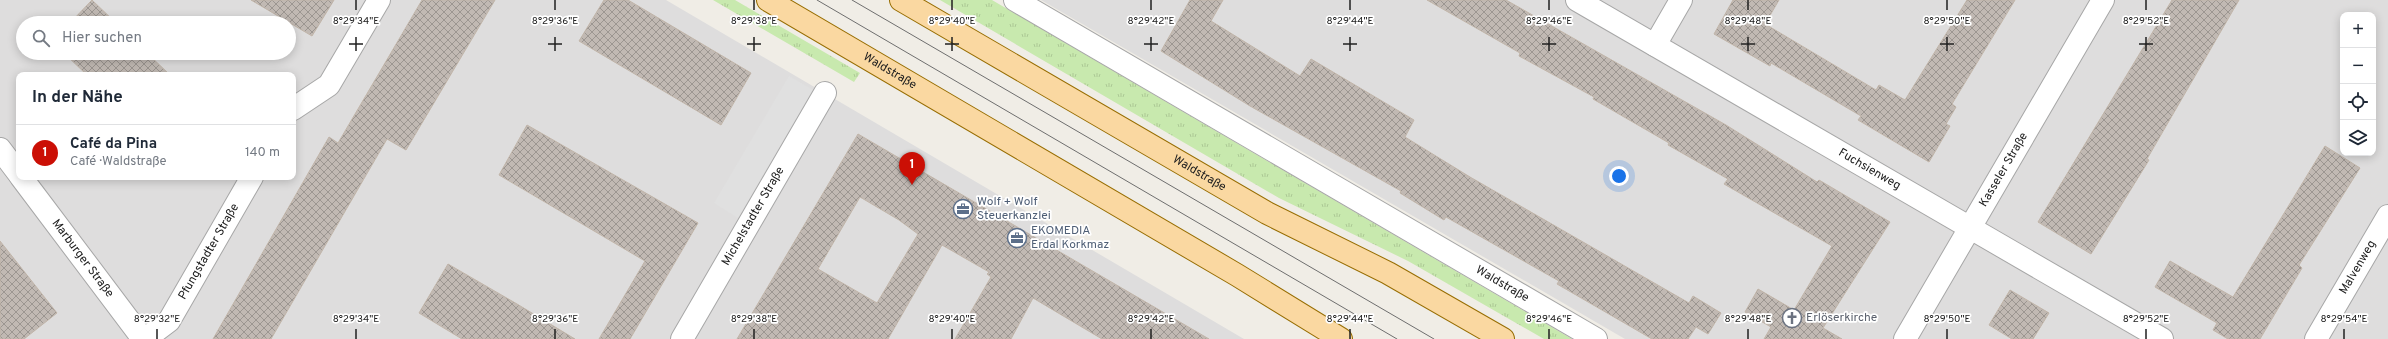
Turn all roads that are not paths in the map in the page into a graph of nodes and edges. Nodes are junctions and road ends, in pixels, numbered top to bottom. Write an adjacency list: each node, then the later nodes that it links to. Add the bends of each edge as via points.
1 (379, 0): 10 (street, via 330,85)
2 (768, 0): 19 (main road, Waldstraße, via 1237,275)
3 (900, 0): 20 (main road, Waldstraße, via 1267,213 1388,273)
4 (1014, 0): 21 (street, Waldstraße)
5 (1577, 0): 8 (street, Fuchsienweg)
6 (1681, 0): 8 (street)
7 (2103, 0): 16 (street, Kasseler Straße)
8 (1655, 45): 16 (street, Fuchsienweg)
9 (824, 93): 18 (street, Michelstadter Straße)
10 (296, 107)
11 (0, 149): 12 (street)
12 (16, 170)
13 (23, 180): 17 (street, Marburger Straße)
14 (250, 180): 17 (street, Pfungstadter Straße, via 170,321)
15 (2388, 216): 24 (street, Malvenweg)
16 (1970, 228): 22 (street, Kasseler Straße); 23 (street, Fuchsienweg)
17 (144, 339)
18 (682, 339)
19 (1341, 339)
20 (1503, 339)
21 (1596, 339)
22 (1905, 339)
23 (2162, 339)
24 (2316, 339)

